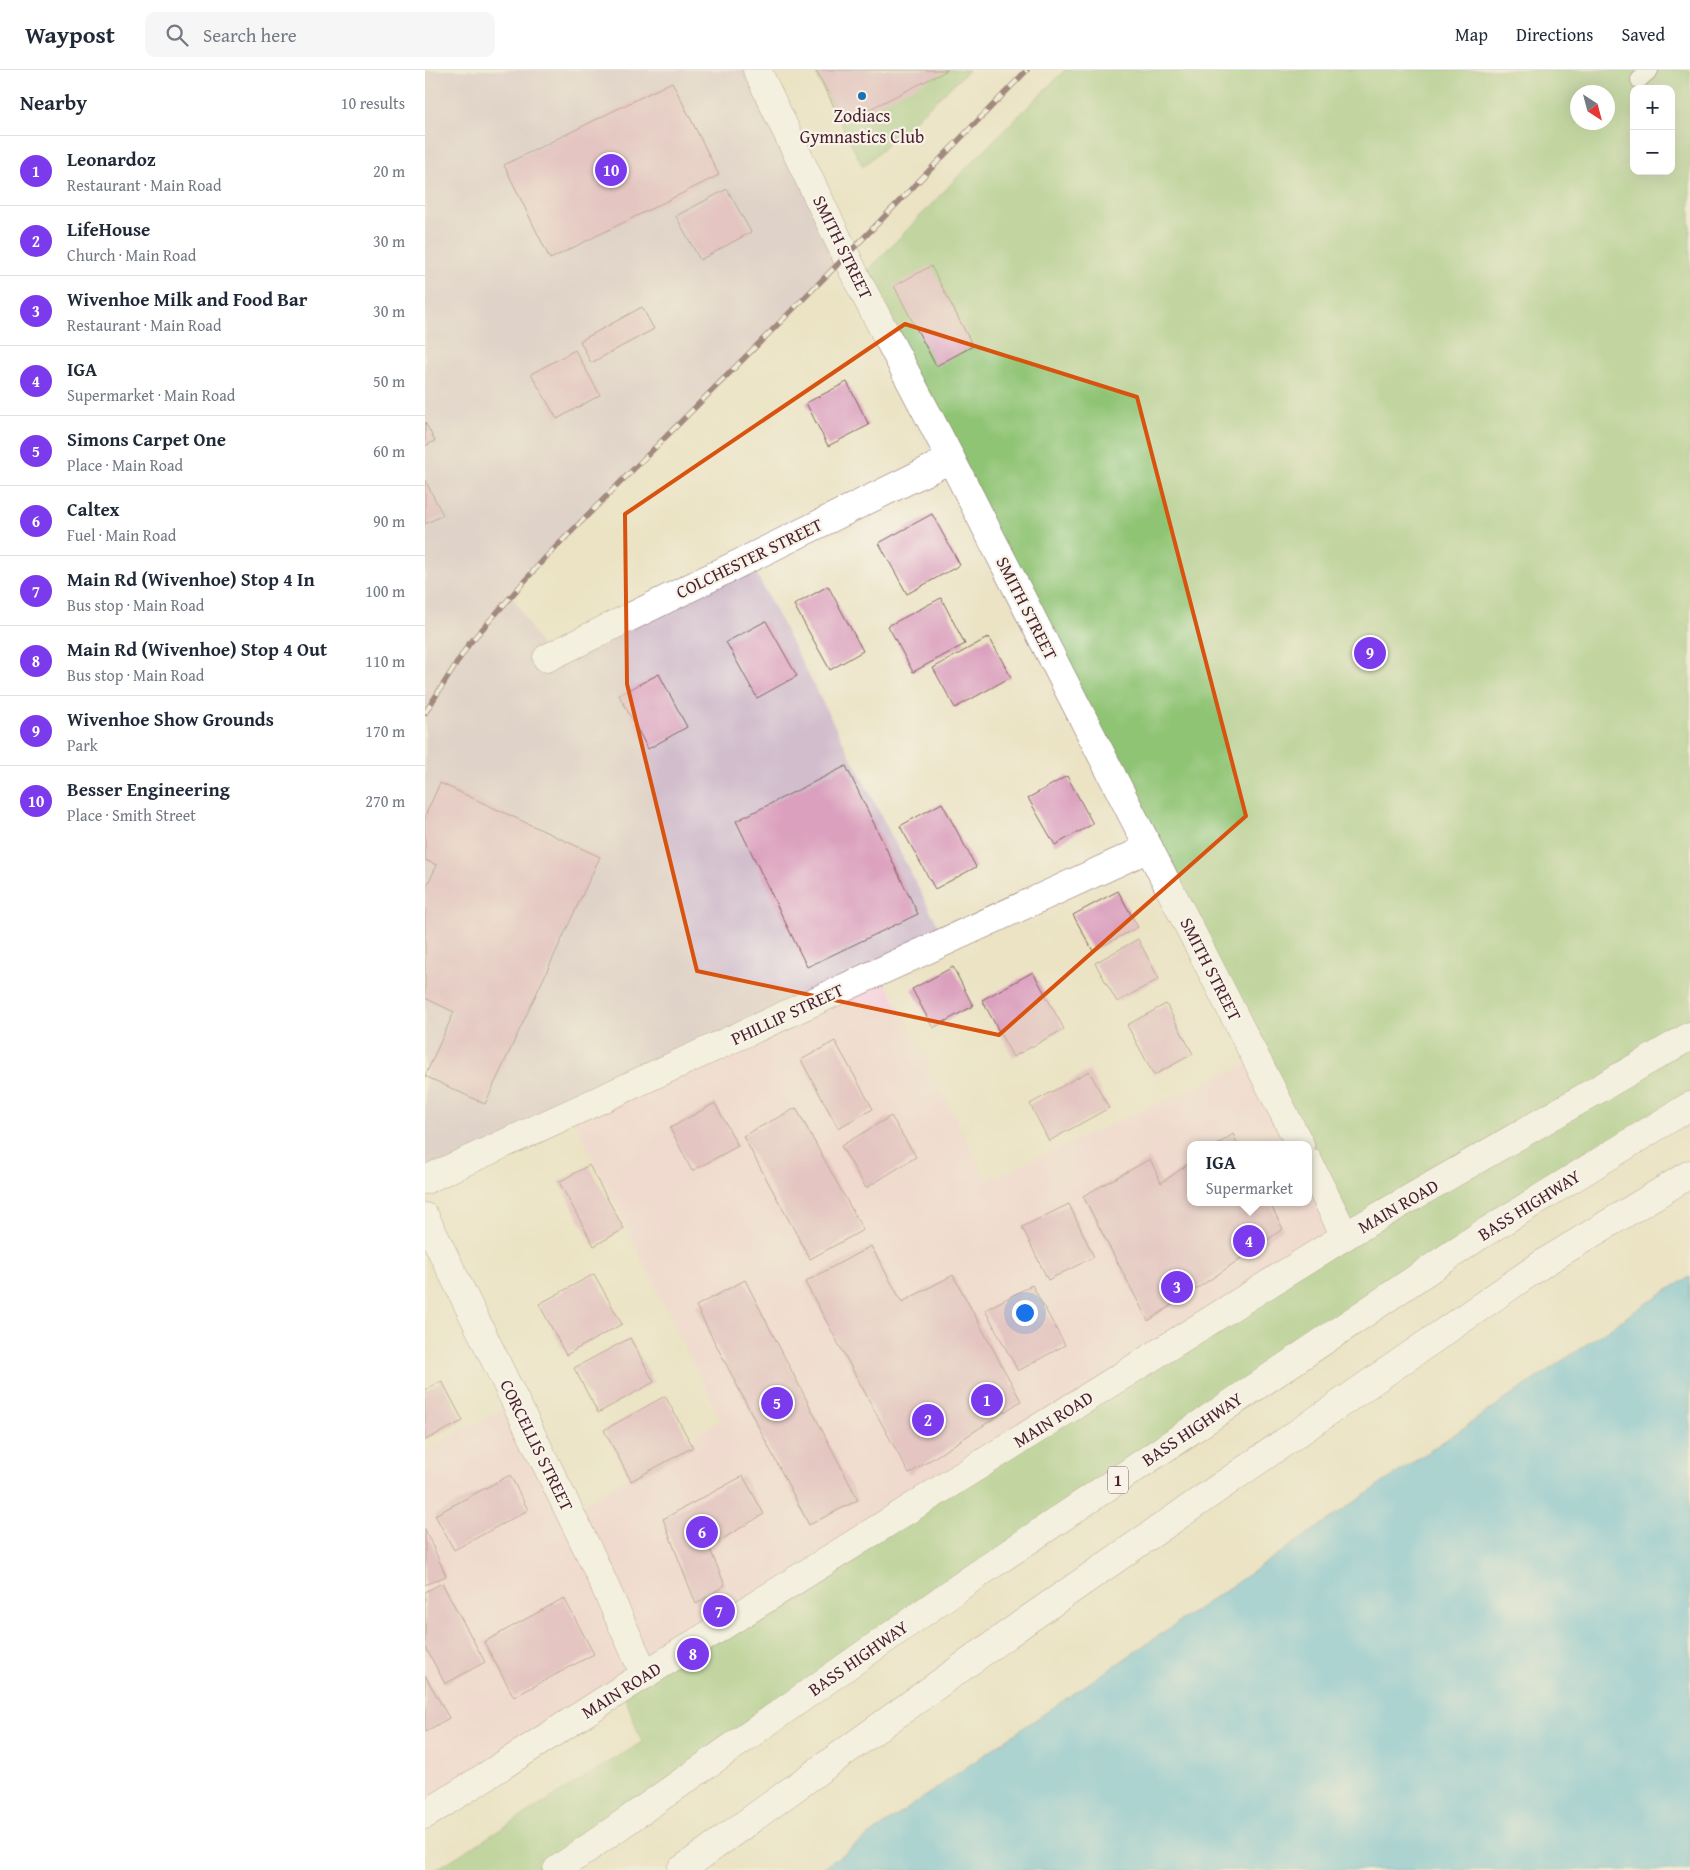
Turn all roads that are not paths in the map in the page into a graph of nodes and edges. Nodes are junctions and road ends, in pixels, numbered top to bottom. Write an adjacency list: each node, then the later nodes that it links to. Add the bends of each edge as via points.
1 (757, 70): 2 (main road, SMITH STREET, via 846,256)
2 (951, 459): 3 (main road, COLCHESTER STREET); 4 (main road, SMITH STREET)
3 (547, 658)
4 (1149, 848): 7 (main road, SMITH STREET); 10 (main road, PHILLIP STREET)
5 (1690, 1036): 12 (main road, MAIN ROAD)
6 (1690, 1106): 15 (main road, BASS HIGHWAY / 1, via 1479,1236 971,1579)
7 (1298, 1141)
8 (1312, 1169): 12 (main road)
9 (1690, 1174): 16 (main road, via 1545,1262 1027,1621)
10 (425, 1180)
11 (425, 1217): 13 (main road, CORCELLIS STREET, via 592,1558)
12 (1345, 1236): 13 (main road, MAIN ROAD)
13 (645, 1675): 14 (main road, MAIN ROAD)
14 (425, 1815)
15 (557, 1870)
16 (681, 1870)

